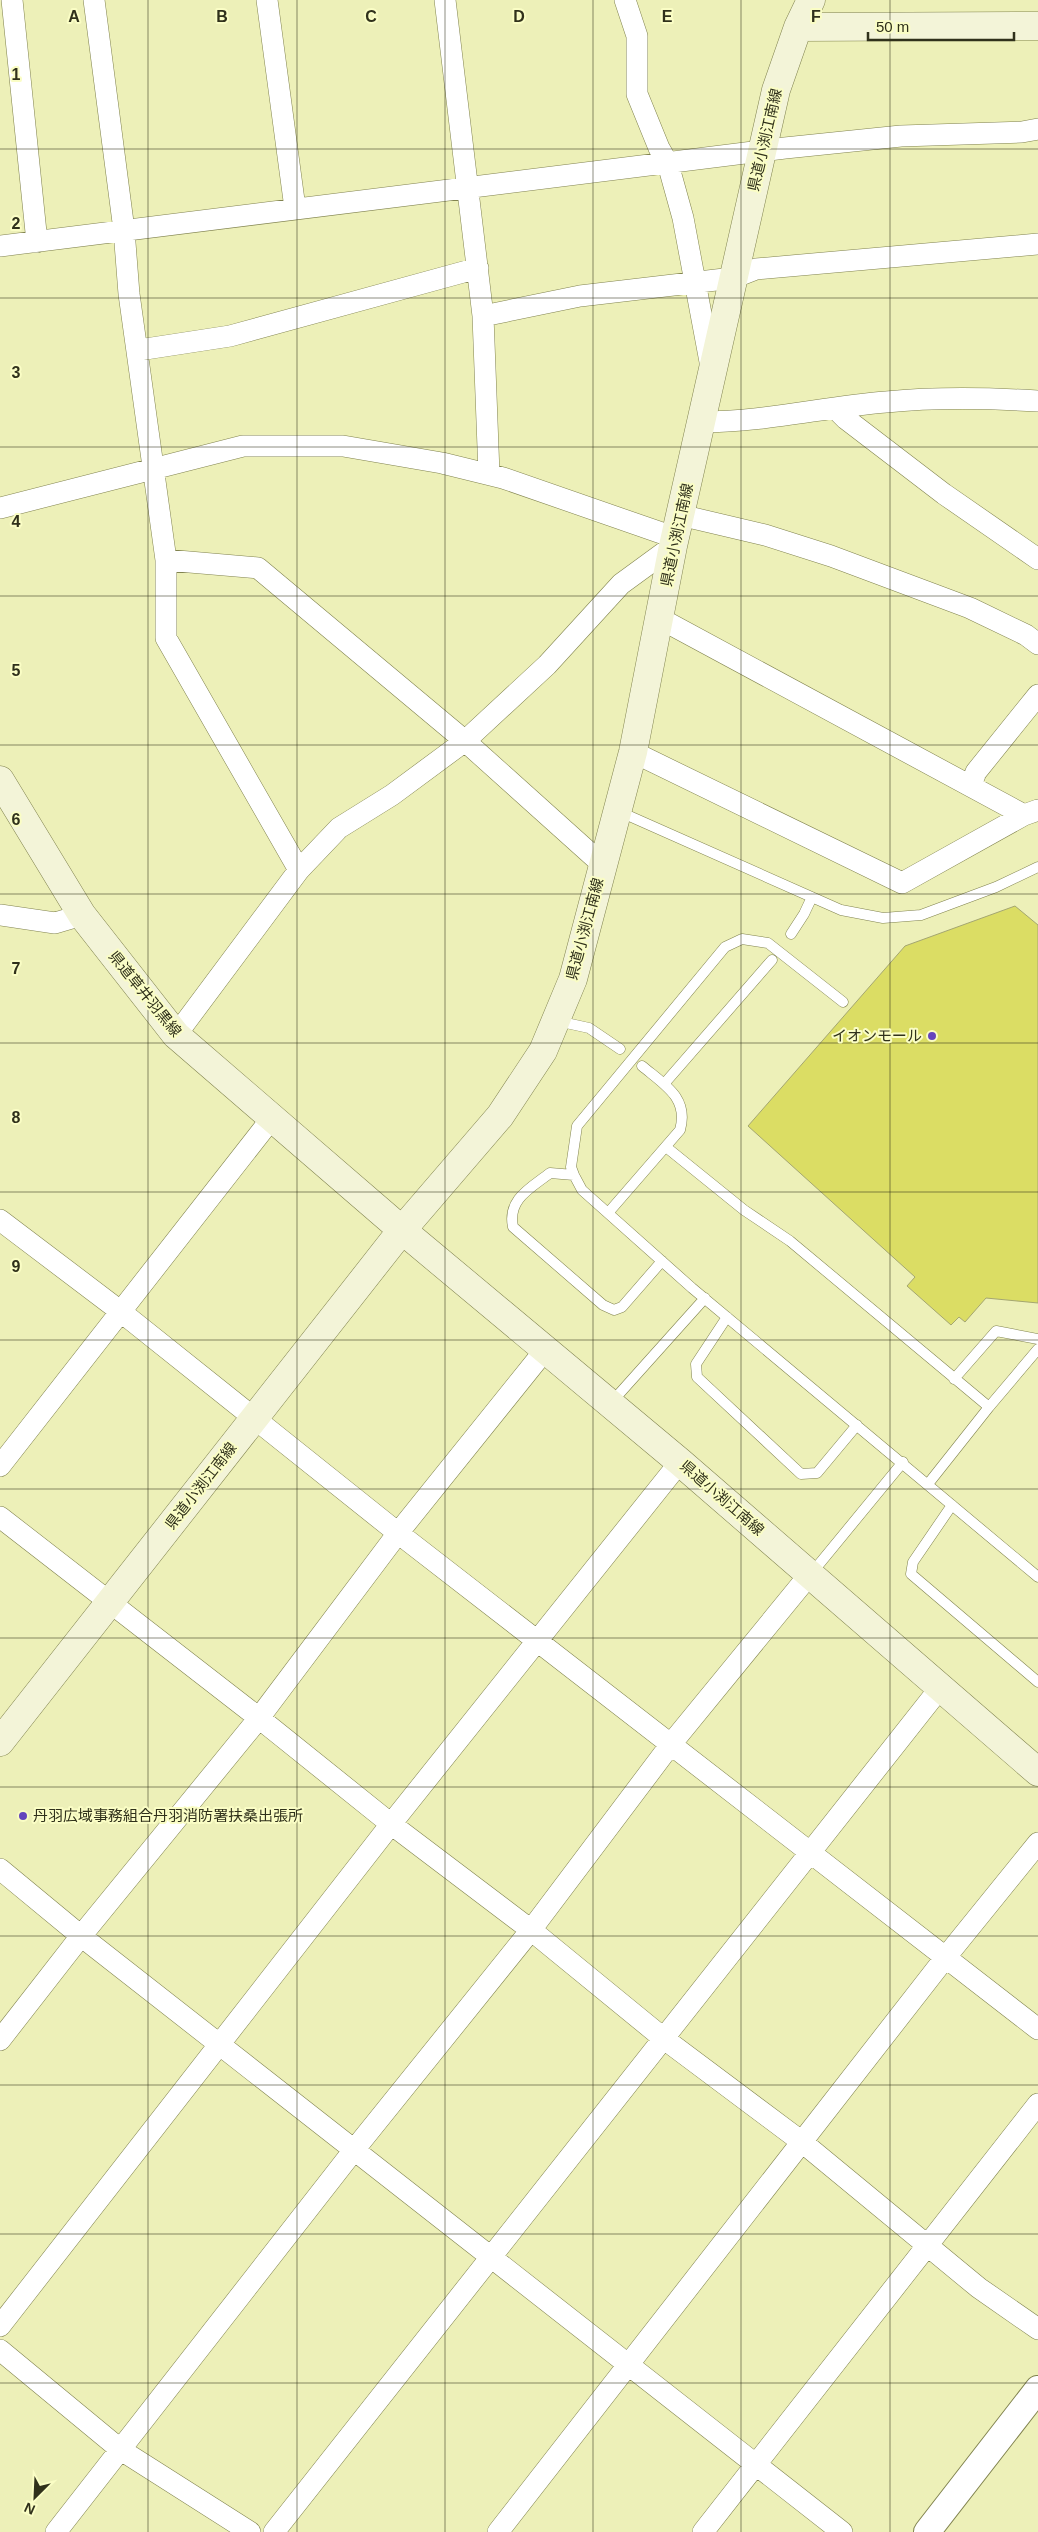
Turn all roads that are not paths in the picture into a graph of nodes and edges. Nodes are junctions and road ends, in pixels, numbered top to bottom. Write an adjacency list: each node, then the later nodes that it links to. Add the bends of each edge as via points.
1 (12, 0): 15 (street)
2 (94, 0): 14 (street)
3 (267, 0): 13 (street)
4 (445, 0): 12 (street)
5 (625, 0): 11 (street, via 637,36 638,94)
6 (810, 0): 8 (main road, 県道小渕江南線)
7 (1038, 26): 8 (main road)
8 (798, 27): 10 (main road, 県道小渕江南線, via 776,90)
9 (1038, 129): 10 (street, via 901,136)
10 (761, 152): 11 (street); 19 (main road, 県道小渕江南線)
11 (668, 164): 12 (street); 20 (street)
12 (467, 186): 13 (street); 18 (street)
13 (295, 208): 14 (street)
14 (124, 230): 15 (street); 22 (street, via 129,294)
15 (37, 242): 17 (street)
16 (1038, 244): 19 (street, via 756,269)
17 (0, 246)
18 (478, 268): 21 (street); 22 (street, via 264,328)
19 (733, 278): 20 (street); 23 (main road, 県道小渕江南線)
20 (695, 283): 21 (street, via 572,297); 23 (street)
21 (483, 316): 28 (street)
22 (139, 350): 27 (street)
23 (712, 373): 26 (main road, 県道小渕江南線)
24 (1038, 400): 25 (street, via 976,398)
25 (835, 408): 26 (street, via 756,420); 31 (street, via 944,494)
26 (702, 422): 30 (main road, 県道小渕江南線)
27 (154, 470): 28 (street, via 244,446 343,446); 29 (street); 32 (street)
28 (489, 474): 30 (street)
29 (0, 508)
30 (676, 533): 33 (main road, 県道小渕江南線); 34 (street, via 765,535 970,608); 36 (street, via 621,584 547,665)
31 (1038, 559)
32 (166, 560): 36 (street, via 258,568); 44 (street, via 166,638)
33 (659, 618): 37 (main road, 県道小渕江南線); 39 (street)
34 (1038, 644)
35 (1038, 695): 39 (street, via 976,772)
36 (465, 740): 42 (street); 44 (street, via 392,795 338,828)
37 (633, 752): 40 (main road, 県道小渕江南線); 41 (street, via 902,884)
38 (0, 780): 47 (main road, 県道草井羽黒線)
39 (971, 785): 41 (street)
40 (617, 811): 42 (main road, 県道小渕江南線); 45 (lane)
41 (1034, 813)
42 (603, 865): 51 (main road, 県道小渕江南線, via 573,979)
43 (1038, 867): 45 (lane, via 996,887 921,915 883,918 841,910)
44 (299, 870): 52 (street)
45 (812, 897): 48 (lane)
46 (0, 915): 47 (street, via 55,923)
47 (82, 915): 52 (main road, 県道草井羽黒線)
48 (791, 934)
49 (772, 960): 55 (lane)
50 (842, 1002): 58 (lane, via 768,942 742,939 724,947 577,1126 571,1168)
51 (556, 1021): 53 (lane, via 589,1028); 61 (main road, 県道小渕江南線, via 543,1052 500,1116)
52 (176, 1035): 56 (main road, 県道草井羽黒線)
53 (620, 1049)
54 (642, 1066): 55 (lane)
55 (664, 1084): 57 (lane, via 680,1101 684,1117 680,1130)
56 (272, 1118): 61 (main road, 県道草井羽黒線); 64 (street)
57 (666, 1147): 59 (lane); 69 (lane, via 744,1210 790,1241)
58 (574, 1175): 59 (lane, via 582,1190); 62 (lane, via 550,1173 517,1200 510,1215 513,1227 603,1305 614,1310 622,1307)
59 (608, 1213): 62 (lane)
60 (0, 1220): 64 (street)
61 (402, 1230): 67 (main road, 県道小渕江南線); 72 (main road, 県道小渕江南線)
62 (662, 1262): 63 (lane)
63 (705, 1298): 65 (lane); 70 (lane)
64 (120, 1311): 72 (street); 76 (street)
65 (727, 1317): 73 (lane); 73 (lane, via 696,1364 697,1377 802,1474 818,1474)
66 (1038, 1339): 69 (lane, via 996,1331)
67 (546, 1350): 70 (main road, 県道小渕江南線); 80 (street)
68 (1038, 1350): 71 (lane)
69 (954, 1379): 71 (lane)
70 (610, 1404): 74 (main road, 県道小渕江南線)
71 (989, 1407): 77 (lane)
72 (255, 1418): 80 (street); 83 (main road, 県道小渕江南線)
73 (857, 1425): 75 (lane)
74 (680, 1462): 81 (main road, 県道小渕江南線); 84 (street)
75 (902, 1462): 77 (lane); 81 (lane)
76 (0, 1466)
77 (928, 1484): 78 (lane)
78 (952, 1505): 82 (lane); 85 (lane, via 913,1562 911,1574)
79 (0, 1517): 83 (street)
80 (398, 1533): 84 (street); 87 (street)
81 (810, 1574): 86 (main road, 県道小渕江南線); 89 (street)
82 (1038, 1577)
83 (109, 1603): 87 (street); 88 (main road, 県道小渕江南線)
84 (538, 1640): 89 (street); 91 (street)
85 (1038, 1682)
86 (940, 1688): 90 (main road, 県道小渕江南線); 93 (street)
87 (259, 1718): 91 (street); 96 (street)
88 (0, 1742)
89 (672, 1744): 93 (street); 95 (street)
90 (1038, 1772)
91 (391, 1824): 95 (street); 101 (street)
92 (1038, 1843): 97 (street)
93 (809, 1853): 97 (street); 99 (street)
94 (0, 1869): 96 (street)
95 (531, 1930): 99 (street); 104 (street)
96 (81, 1936): 100 (street); 101 (street)
97 (945, 1958): 98 (street); 103 (street)
98 (1038, 2029)
99 (663, 2038): 103 (street); 106 (street)
100 (0, 2040)
101 (220, 2043): 104 (street); 107 (street)
102 (1038, 2104): 105 (street)
103 (802, 2142): 105 (street); 110 (street)
104 (354, 2150): 106 (street); 112 (street)
105 (928, 2245): 108 (street, via 979,2288); 113 (street)
106 (492, 2257): 110 (street); 116 (street)
107 (0, 2326)
108 (1038, 2329)
109 (0, 2350): 112 (street)
110 (629, 2366): 113 (street); 117 (street)
111 (1038, 2389): 120 (street)
112 (121, 2450): 114 (street); 115 (street)
113 (755, 2465): 118 (street); 119 (street)
114 (56, 2532)
115 (250, 2532)
116 (274, 2532)
117 (498, 2532)
118 (703, 2532)
119 (842, 2532)
120 (927, 2532)

